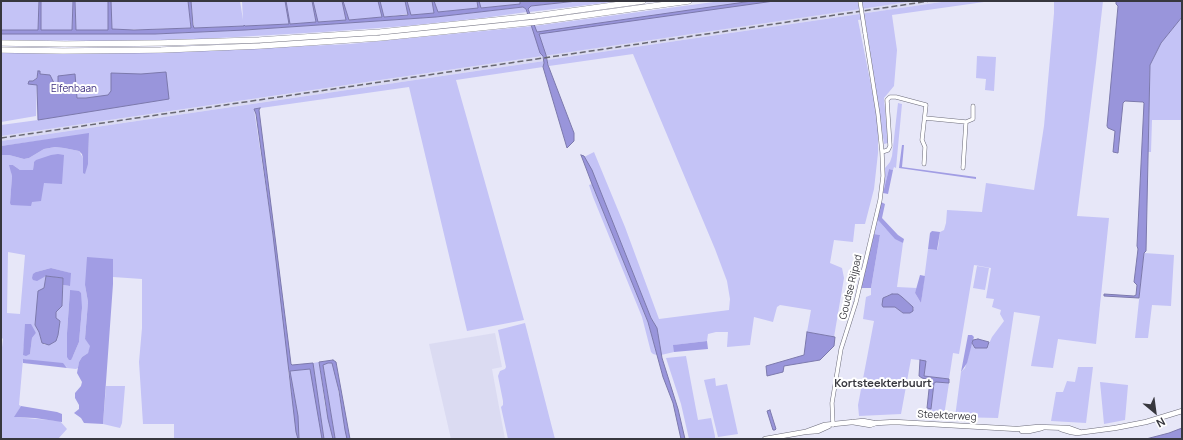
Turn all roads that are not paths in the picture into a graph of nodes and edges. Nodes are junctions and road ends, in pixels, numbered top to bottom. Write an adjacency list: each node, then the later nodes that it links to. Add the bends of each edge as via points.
1 (643, 1): 4 (highway, via 535,16 380,32 259,40)
2 (689, 1): 5 (highway, via 526,24 380,38 161,50)
3 (860, 1): 9 (street, Goudse Rijpad, bridge)
4 (1, 44)
5 (1, 50)
6 (973, 106): 8 (street, via 973,119)
7 (925, 118): 8 (street); 9 (street, Goudse Rijpad, via 926,104 890,97 887,100 890,146); 10 (street, Goudse Rijpad, via 922,140 926,147)
8 (966, 122): 11 (street)
9 (882, 152): 13 (street, Goudse Rijpad, via 880,200 856,302 841,349 832,403)
10 (924, 164)
11 (963, 168)
12 (1182, 411): 13 (main road, Steekterweg, via 1146,422 1080,432 1069,428 1029,431 895,422 870,425 852,422)
13 (833, 425): 14 (main road, Steekterweg)
14 (765, 439)

